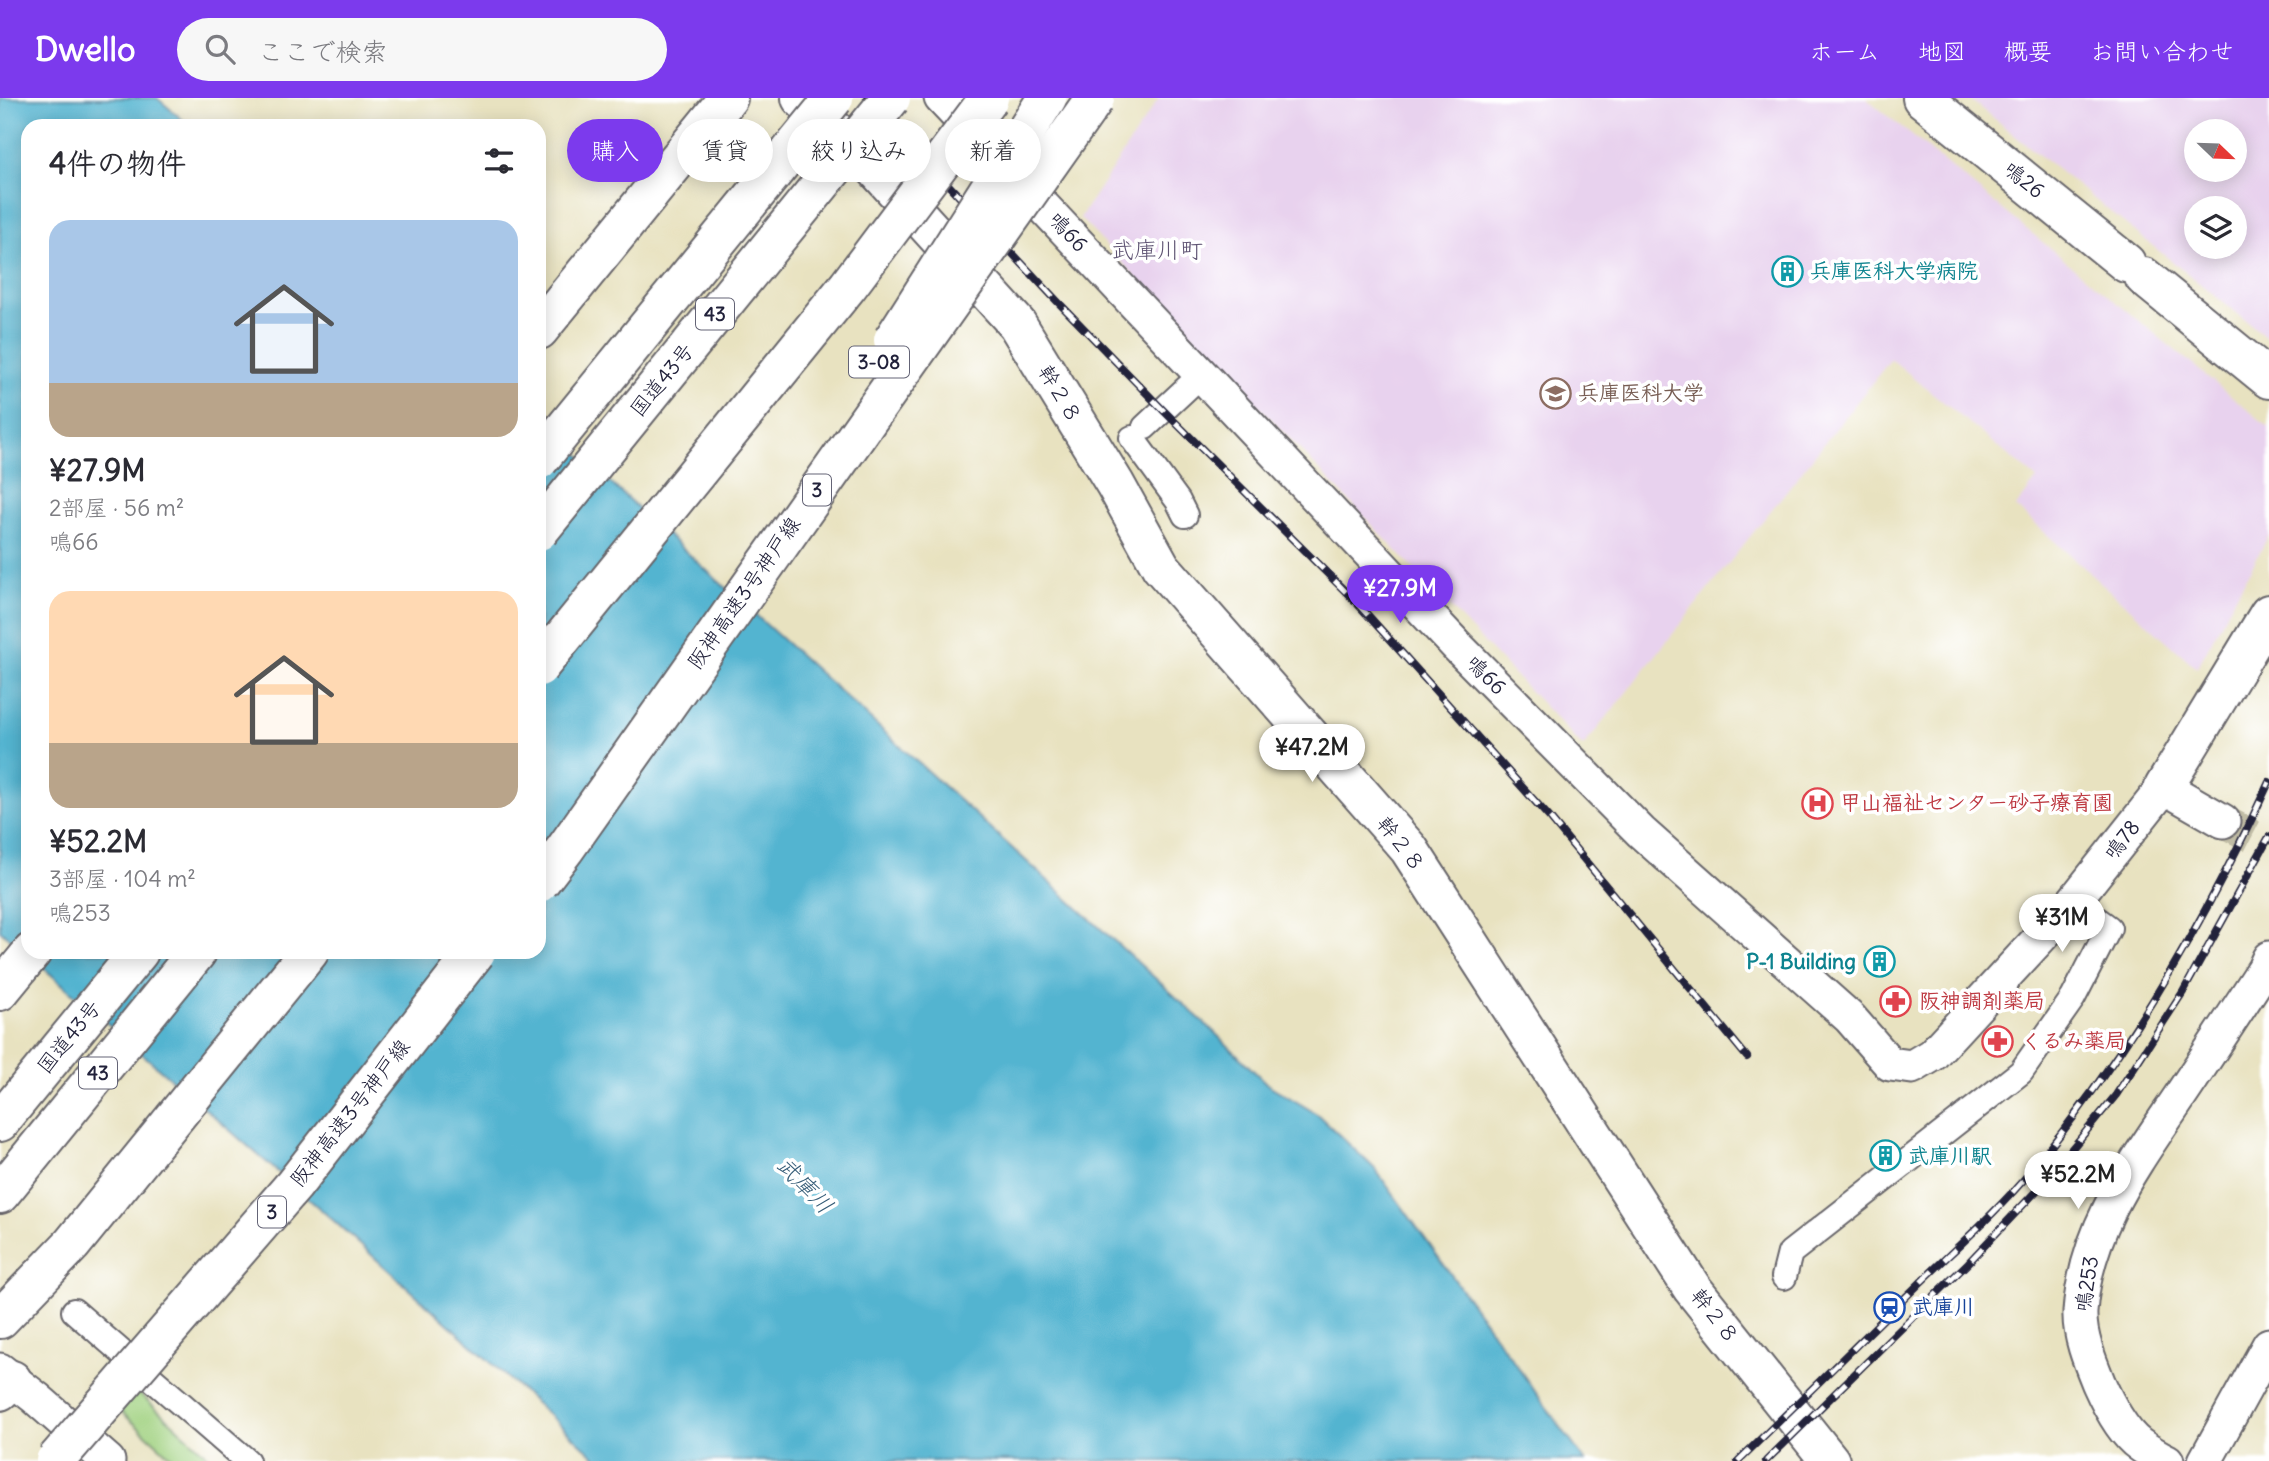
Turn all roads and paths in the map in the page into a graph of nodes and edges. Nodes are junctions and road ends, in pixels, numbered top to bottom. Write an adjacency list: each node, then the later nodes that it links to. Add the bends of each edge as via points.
1 (728, 98): 11 (main road)
2 (801, 98): 44 (main road, 幹２８, via 874,168 1017,324 1161,567 1409,849 1692,1288)
3 (834, 98): 14 (main road, 43, bridge)
4 (891, 98): 16 (main road, 国道43号 / 43, bridge)
5 (989, 98): 19 (main road, bridge, via 848,286)
6 (1047, 98): 18 (main road, 3-08, bridge)
7 (1084, 98): 18 (main road, 阪神高速3号神戸線 / 3)
8 (1095, 98): 22 (main road, 阪神高速3号神戸線 / 3, bridge)
9 (1922, 98): 13 (main road, 鳴26)
10 (948, 101): 12 (street, 鳴66)
11 (546, 321)
12 (1202, 374): 15 (street, via 1139,433); 32 (street, 鳴66, via 1458,648 1641,832 1850,1018 1890,1064)
13 (2269, 379)
14 (546, 451)
15 (1185, 515)
16 (546, 522)
17 (2269, 614): 20 (main road, 鳴78)
18 (710, 625)
19 (546, 658)
20 (2164, 787): 21 (street); 32 (street, 鳴78, via 2073,902 1932,1055)
21 (2222, 821)
22 (546, 874)
23 (2083, 909): 35 (street, via 2109,928 2073,998 2021,1072)
24 (2269, 958): 45 (street, 鳴253, via 2108,1209 2085,1286 2080,1314 2103,1394 2138,1444)
25 (26, 959): 31 (main road)
26 (133, 959): 33 (main road, 国道43号 / 43)
27 (191, 959): 34 (main road, 43)
28 (303, 959): 37 (main road, via 72,1244)
29 (471, 959): 40 (main road, 阪神高速3号神戸線 / 3, bridge, via 295,1185)
30 (480, 959): 41 (main road, 阪神高速3号神戸線 / 3, via 299,1190)
31 (0, 991)
32 (1912, 1067)
33 (0, 1122)
34 (0, 1194)
35 (1787, 1265)
36 (74, 1311): 43 (street)
37 (0, 1319)
38 (2269, 1345): 46 (street)
39 (4, 1380): 42 (street, via 36,1398)
40 (55, 1461)
41 (66, 1461)
42 (108, 1461)
43 (247, 1461)
44 (1830, 1461)
45 (2167, 1461)
46 (2206, 1461)

